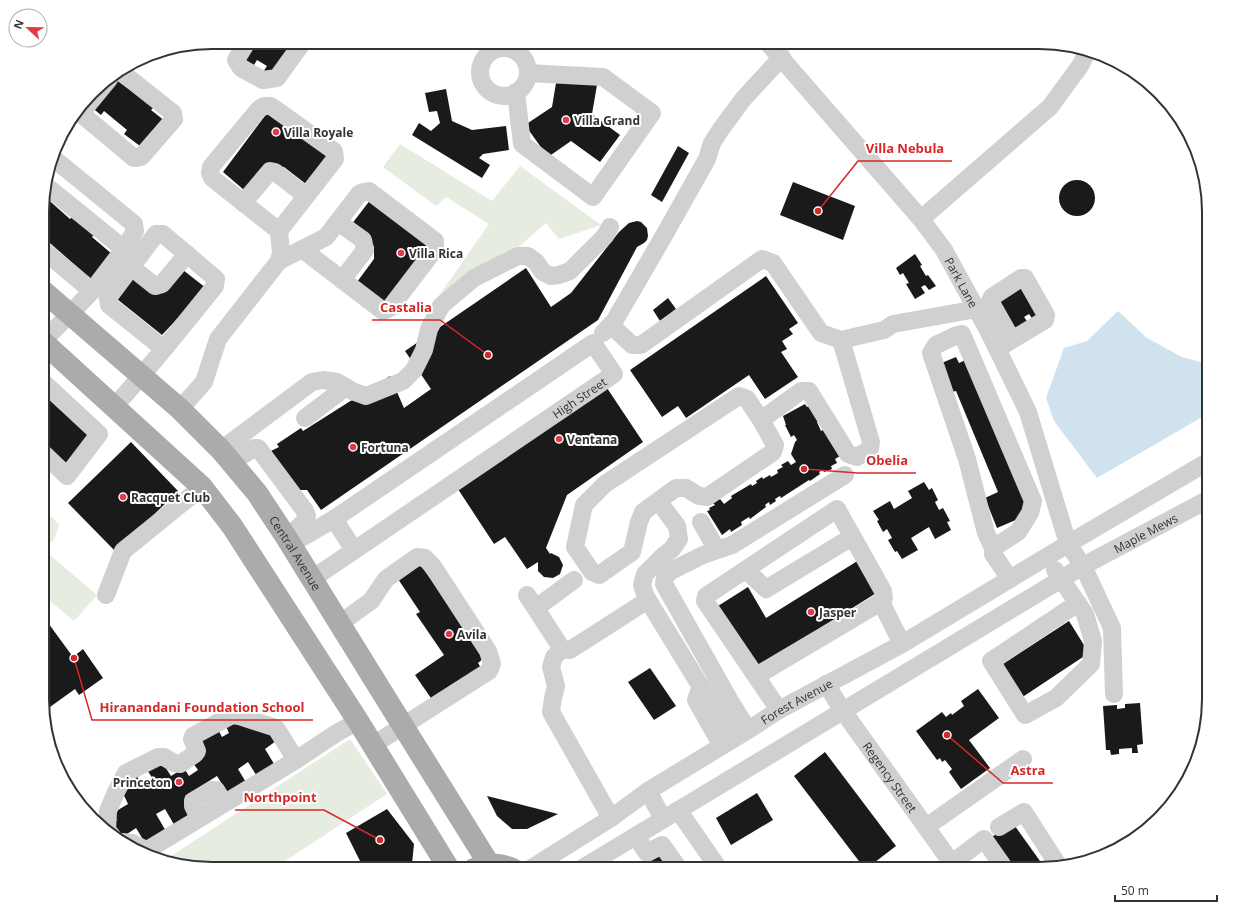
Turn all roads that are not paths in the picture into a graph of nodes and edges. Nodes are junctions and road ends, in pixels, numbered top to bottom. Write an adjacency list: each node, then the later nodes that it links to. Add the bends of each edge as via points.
1 (243, 49): 2 (street, via 236,60 240,68 263,80 276,78)
2 (299, 49)
3 (485, 49): 10 (street, via 480,68 484,86 499,95)
4 (510, 49): 8 (street, via 522,56)
5 (774, 49): 7 (street, Park Lane)
6 (1085, 56): 16 (street, via 1050,107)
7 (786, 62): 16 (street, Park Lane); 31 (street, via 744,98 721,129 662,240)
8 (528, 73): 10 (street, via 526,81); 10 (street, via 603,77 652,113 593,197 522,144)
9 (123, 75): 11 (street, via 173,113 174,119 140,157 134,158)
10 (516, 92)
11 (82, 114)
12 (57, 162): 20 (street, via 134,224 135,231)
13 (50, 189): 20 (street)
14 (306, 196): 15 (street, via 275,172 270,171); 15 (street, via 335,159 334,151 271,106 264,106 211,167 212,178); 19 (street)
15 (243, 203): 19 (street)
16 (921, 218): 29 (street, Park Lane, via 944,250)
17 (338, 222): 21 (street, via 326,237); 26 (street, via 363,240 365,250); 26 (street, via 360,193 369,191 435,240 435,249 390,308 383,311)
18 (610, 227): 38 (street, via 605,236 570,271 551,276 543,272 528,256 518,256 474,278 441,306 429,329 424,350 414,370 403,382 366,396 352,392)
19 (279, 231): 24 (street)
20 (124, 249): 27 (street)
21 (302, 249): 24 (street); 26 (street)
22 (187, 254): 25 (street, via 162,284 155,286); 25 (street, via 163,234 156,234); 36 (street, via 216,279 215,286)
23 (49, 255): 27 (street)
24 (279, 261): 41 (street, via 218,339 204,382)
25 (131, 268): 36 (street, via 108,298 109,304)
26 (342, 280)
27 (92, 290): 30 (street)
28 (49, 296): 30 (main road, Central Avenue)
29 (979, 313): 33 (street, via 893,324 884,330); 55 (street, Park Lane, via 1005,344)
30 (70, 314): 32 (street); 37 (main road, Central Avenue)
31 (611, 325): 33 (street, via 632,345 641,345 762,259 773,263 821,333); 34 (street)
32 (49, 335)
33 (841, 340): 43 (street, via 871,442 870,449 857,457 848,454 809,391 800,391)
34 (593, 343): 51 (street); 57 (street, High Street, via 614,374)
35 (49, 346): 40 (main road)
36 (164, 349): 37 (street)
37 (142, 376): 40 (street); 41 (main road, Central Avenue)
38 (346, 387): 42 (street); 44 (street, via 337,382 312,382)
39 (49, 388): 45 (street, via 99,434 67,476)
40 (114, 406): 48 (main road)
41 (180, 409): 44 (main road, Central Avenue)
42 (305, 418)
43 (761, 420): 43 (street, via 776,445 773,452 707,497 699,496 686,488 676,488 643,512 632,552 599,574 592,572 575,547 584,505 605,484 739,396 747,399)
44 (226, 456): 54 (main road, Central Avenue, via 257,493); 54 (street, via 254,448 264,448 307,516)
45 (49, 459)
46 (1202, 466): 55 (street, Forest Avenue)
47 (846, 475): 58 (street, via 732,545)
48 (202, 488): 66 (street, via 123,551); 80 (main road, via 232,526)
49 (1202, 503): 60 (street, Maple Mews)
50 (666, 510): 67 (street, via 677,526 679,539 645,574 642,585)
51 (334, 519): 54 (street); 57 (street)
52 (701, 522): 58 (street)
53 (852, 537): 61 (street, via 766,590); 61 (street, via 837,509); 68 (street, via 883,591 884,598)
54 (288, 541): 62 (main road, Central Avenue)
55 (1068, 544): 59 (street, Forest Avenue); 60 (street, Park Lane)
56 (993, 548): 56 (street, via 1018,532 1030,513 1033,501 962,334 936,345 931,353 967,459 986,533); 63 (street, via 993,554)
57 (354, 550): 62 (street, High Street)
58 (717, 550): 82 (street, via 671,572 665,576 664,584 730,701)
59 (1047, 557): 63 (street, Forest Avenue); 64 (street)
60 (1083, 566): 64 (street); 77 (street, Park Lane, via 1112,628)
61 (746, 570): 75 (street, via 706,596 706,601)
62 (312, 579): 71 (main road, Central Avenue)
63 (1010, 579): 70 (street, Forest Avenue)
64 (1060, 579): 69 (street); 72 (street)
65 (574, 580): 74 (street, via 532,602)
66 (106, 595)
67 (648, 600): 74 (street, via 570,650); 82 (street, via 701,686 696,700)
68 (881, 602): 73 (street); 75 (street)
69 (1078, 603): 69 (street, via 1085,614 1093,641 1091,664 1056,698 1026,715 990,661)
70 (953, 614): 72 (street); 73 (street, Forest Avenue)
71 (340, 624): 81 (main road, Central Avenue); 81 (street, via 371,602 386,579 417,557 425,558 488,651 492,664 489,670)
72 (965, 637): 79 (street)
73 (902, 644): 76 (street, Forest Avenue)
74 (562, 649): 89 (street, via 554,657 551,667 556,686 551,712)
75 (756, 676): 78 (street)
76 (826, 684): 78 (street, Forest Avenue); 79 (street, Regency Street)
77 (1114, 694)
78 (779, 710): 82 (street, Forest Avenue)
79 (842, 711): 88 (street); 91 (street, Regency Street)
80 (358, 721): 83 (main road); 85 (street)
81 (408, 735): 83 (street); 86 (main road); 97 (main road, Central Avenue)
82 (734, 739): 87 (street, Forest Avenue)
83 (373, 745): 86 (main road)
84 (1023, 759): 91 (street)
85 (296, 760): 90 (street, via 276,728 232,715 193,736 197,751 180,764 158,757 126,773 108,811); 94 (street)
86 (384, 763): 96 (main road)
87 (648, 791): 88 (street); 89 (street, Forest Avenue)
88 (671, 815): 93 (street); 101 (street)
89 (611, 818): 98 (street, Forest Avenue)
90 (107, 824)
91 (926, 827): 102 (street, Regency Street)
92 (998, 827): 95 (street, via 1024,812)
93 (636, 836): 99 (street); 100 (street, via 647,854 662,845)
94 (147, 849)
95 (1056, 861)
96 (445, 862)
97 (480, 862)
98 (541, 862)
99 (593, 862)
100 (674, 862)
101 (713, 862)
102 (951, 862)
103 (958, 862): 104 (street, via 984,839)
104 (1000, 862)

